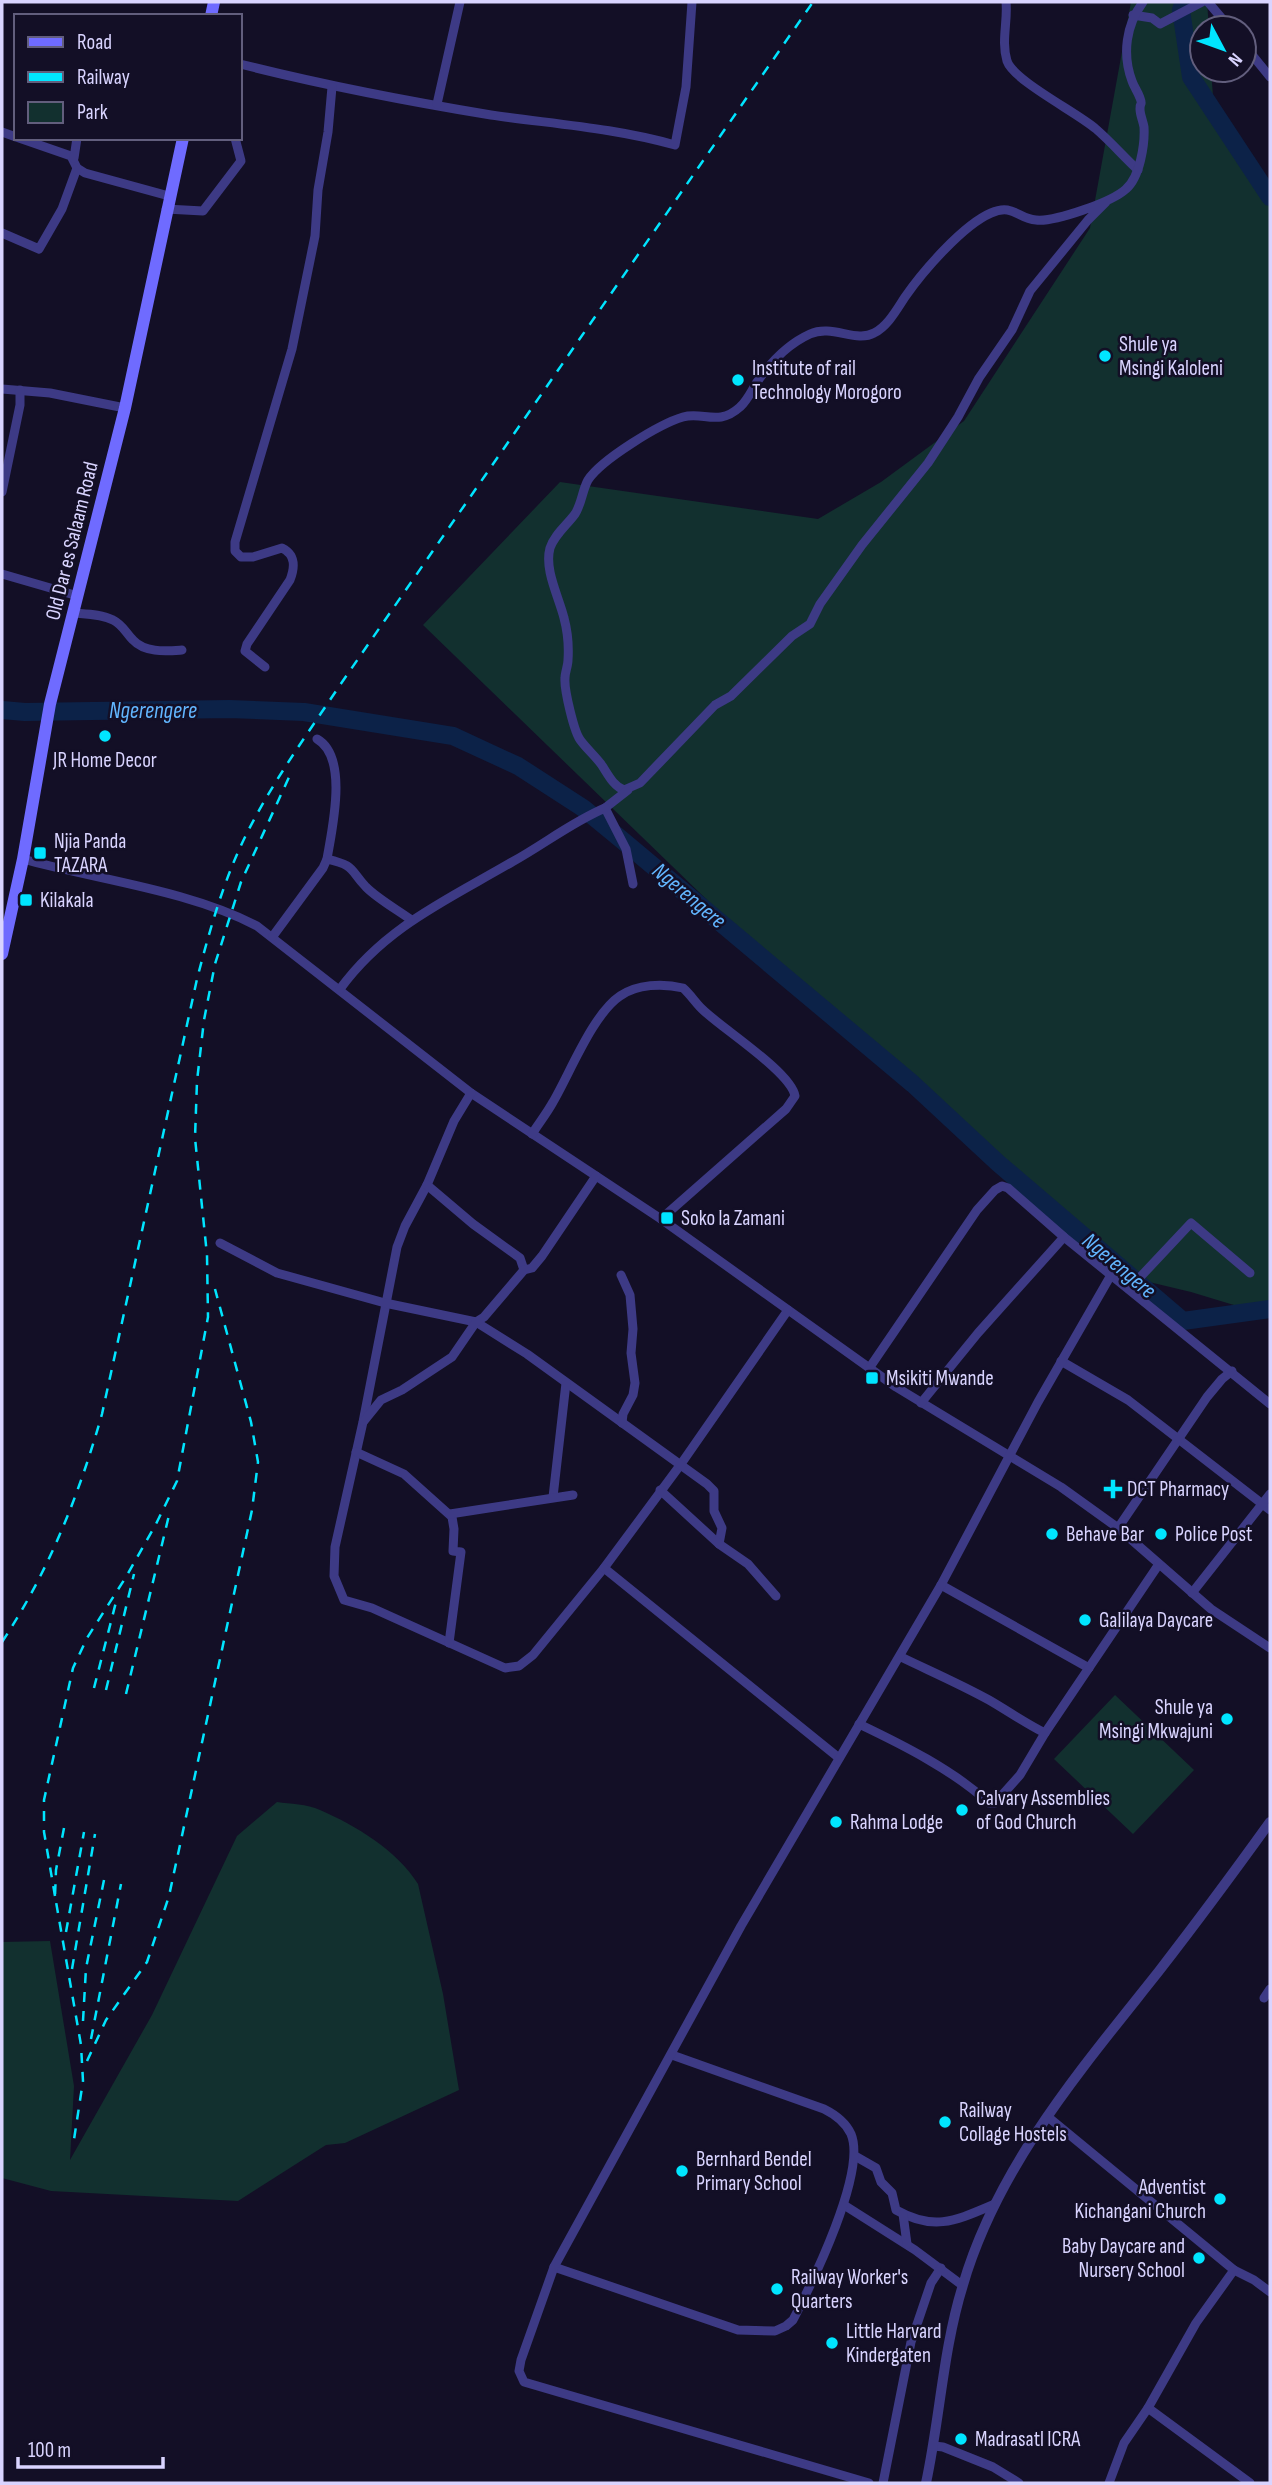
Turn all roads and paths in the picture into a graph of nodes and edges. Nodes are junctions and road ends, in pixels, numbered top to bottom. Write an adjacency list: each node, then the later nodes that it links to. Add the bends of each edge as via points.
1 (460, 2): 11 (street)
2 (692, 2): 11 (street, via 686,87 675,145)
3 (1006, 2): 17 (street, via 1008,63 1094,127)
4 (1143, 2): 6 (street)
5 (1202, 2): 6 (street, via 1160,24)
6 (1133, 15): 17 (street, via 1126,60 1142,100 1144,130)
7 (1258, 62): 9 (street)
8 (242, 64): 10 (street)
9 (1270, 77)
10 (332, 87): 11 (street); 30 (street, via 315,236 292,349 236,542 235,551 241,557 282,548 292,557 290,580 247,644 246,651)
11 (437, 104)
12 (22, 140): 16 (street)
13 (77, 140): 16 (street)
14 (183, 140): 18 (main road, Old Dar es Salaam Road)
15 (236, 140): 20 (street, via 242,161 202,211)
16 (75, 163): 18 (street, via 90,175); 21 (street, via 62,209 39,249)
17 (1138, 170): 19 (street, via 1128,188)
18 (169, 196): 20 (main road, Old Dar es Salaam Road)
19 (1106, 202): 32 (street, via 1030,291 1012,330 936,452 862,545 810,624 721,700); 32 (street, via 1037,221 1006,209 988,214 965,228 875,333 811,333 778,357 735,411 719,418 687,416 672,421 602,464 589,479 576,512 550,549 569,642 564,679 581,741 614,784)
20 (166, 209): 24 (main road, Old Dar es Salaam Road)
21 (2, 233)
22 (2, 389): 23 (street)
23 (20, 390): 24 (street); 25 (street)
24 (125, 408): 27 (main road, Old Dar es Salaam Road)
25 (2, 492)
26 (2, 574): 27 (street)
27 (78, 596): 28 (main road, Old Dar es Salaam Road)
28 (74, 612): 29 (street, via 112,619 140,646); 34 (main road, Old Dar es Salaam Road, via 50,704)
29 (182, 650)
30 (265, 667)
31 (317, 739): 35 (street, via 327,746 336,769)
32 (628, 790): 33 (street)
33 (605, 808): 36 (street, via 626,849); 38 (street)
34 (23, 859): 37 (main road, Old Dar es Salaam Road); 39 (street, via 223,910)
35 (327, 859): 38 (street, via 349,866 365,886); 39 (street)
36 (633, 884)
37 (6, 916): 40 (main road, Old Dar es Salaam Road)
38 (411, 919): 41 (street, via 377,947)
39 (273, 936): 41 (street)
40 (2, 954)
41 (340, 989): 42 (street)
42 (471, 1093): 43 (street); 45 (street)
43 (532, 1134): 44 (street); 46 (street, via 587,1038 615,1000 643,987 683,988 701,1009 792,1086 795,1096)
44 (596, 1176): 46 (street); 49 (street, via 542,1256)
45 (427, 1185): 49 (street, via 520,1258); 54 (street, via 397,1247)
46 (661, 1219): 55 (street)
47 (1064, 1237): 52 (street); 58 (street, via 1008,1188 995,1190 977,1209); 61 (street)
48 (220, 1243): 54 (street, via 277,1273)
49 (524, 1270): 56 (street)
50 (1250, 1273): 53 (street, via 1191,1223)
51 (621, 1275): 64 (street, via 630,1295 635,1383)
52 (1111, 1275): 53 (street); 57 (street)
53 (1129, 1289): 59 (street)
54 (386, 1303): 56 (street); 63 (street)
55 (788, 1310): 58 (street); 68 (street)
56 (476, 1322): 60 (street); 63 (street, via 452,1357 381,1400)
57 (1061, 1361): 65 (street, via 1128,1400); 67 (street)
58 (870, 1367): 61 (street)
59 (1233, 1371): 62 (street); 65 (street, via 1207,1397)
60 (566, 1383): 64 (street); 72 (street)
61 (921, 1403): 67 (street)
62 (1270, 1404)
63 (363, 1422): 66 (street)
64 (622, 1423): 68 (street)
65 (1178, 1438): 73 (street); 75 (street)
66 (356, 1452): 74 (street, via 404,1474); 82 (street, via 334,1558 334,1576 342,1597)
67 (1010, 1456): 75 (street); 79 (street)
68 (681, 1464): 69 (street); 76 (street, via 714,1491 714,1511 722,1528)
69 (660, 1490): 76 (street); 78 (street)
70 (1270, 1494): 73 (street)
71 (573, 1495): 72 (street)
72 (552, 1497): 74 (street)
73 (1266, 1507): 80 (street)
74 (450, 1514): 82 (street, via 453,1551 461,1552)
75 (1118, 1528): 77 (street)
76 (719, 1544): 81 (street, via 748,1563)
77 (1159, 1564): 80 (street); 85 (street)
78 (604, 1568): 82 (street, via 519,1666 505,1668); 88 (street)
79 (941, 1585): 84 (street); 85 (street)
80 (1192, 1594): 83 (street)
81 (776, 1596)
82 (449, 1643)
83 (1270, 1648)
84 (901, 1657): 86 (street); 87 (street, via 958,1683)
85 (1089, 1668): 87 (street)
86 (859, 1724): 87 (street, via 913,1750 993,1804 1020,1775); 88 (street)
87 (1045, 1733)
88 (839, 1758): 92 (street)
89 (1270, 1822): 93 (street)
90 (1270, 1989): 91 (street)
91 (1264, 1998)
92 (671, 2055): 94 (street, via 832,2113 851,2134); 99 (street)
93 (1048, 2117): 95 (street); 101 (street)
94 (855, 2156): 96 (street); 97 (street, via 876,2168 892,2193 896,2210)
95 (995, 2204): 97 (street, via 944,2223); 102 (street)
96 (844, 2205): 98 (street); 99 (street, via 793,2320 775,2331 738,2329)
97 (903, 2214): 98 (street)
98 (907, 2244): 100 (street)
99 (554, 2267): 106 (street, via 521,2360 524,2382)
100 (941, 2268): 102 (street); 107 (street, via 931,2283 911,2342)
101 (1234, 2270): 103 (street); 104 (street, via 1196,2323)
102 (962, 2285): 105 (street)
103 (1270, 2292)
104 (1149, 2408): 110 (street, via 1124,2443); 111 (street)
105 (934, 2446): 108 (street); 109 (street, via 993,2467)
106 (869, 2483)
107 (883, 2483)
108 (926, 2483)
109 (1019, 2483)
110 (1108, 2483)
111 (1250, 2483)

